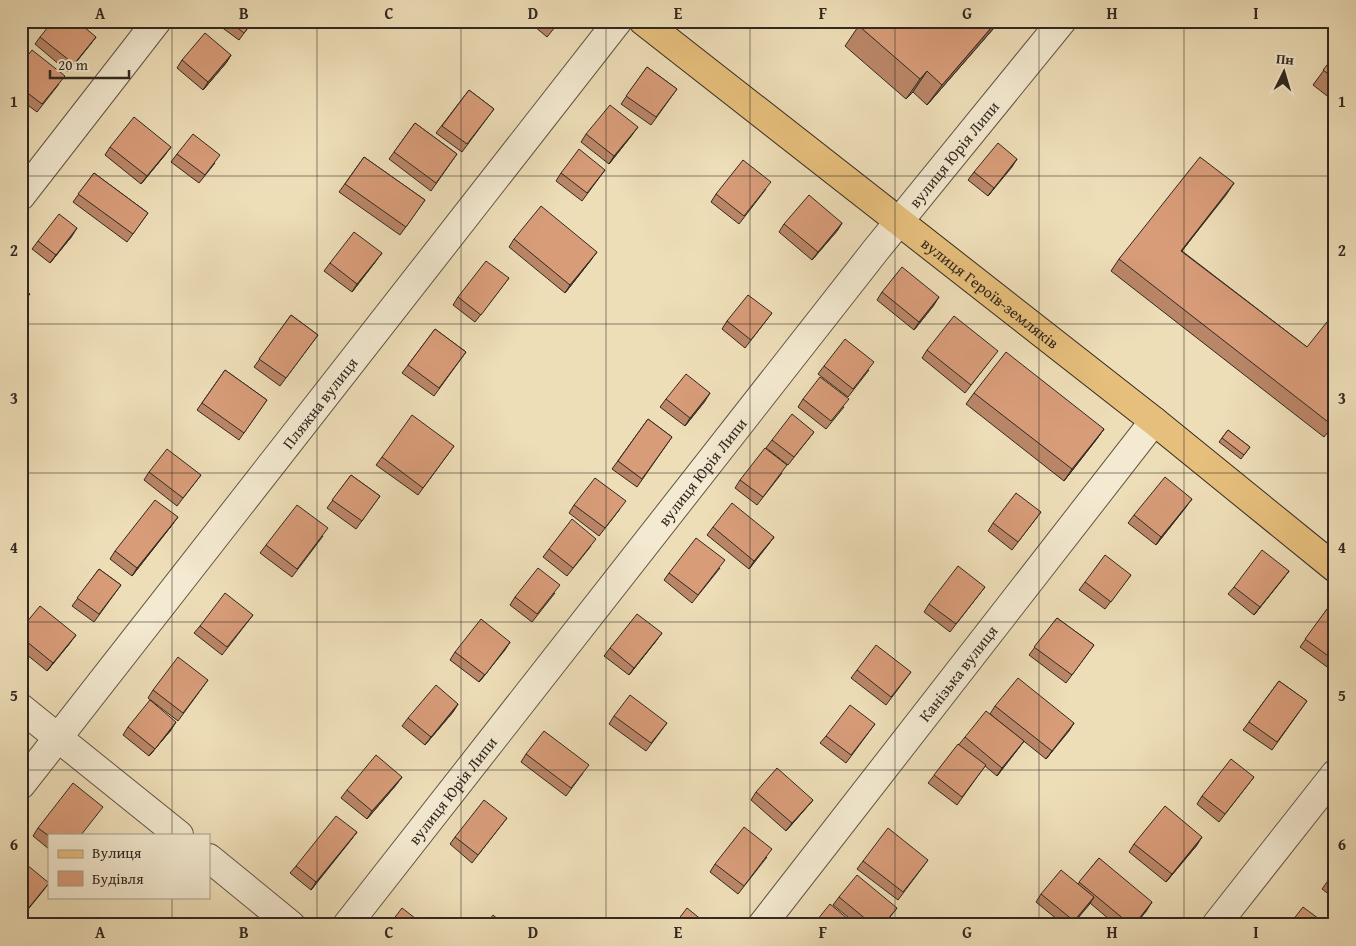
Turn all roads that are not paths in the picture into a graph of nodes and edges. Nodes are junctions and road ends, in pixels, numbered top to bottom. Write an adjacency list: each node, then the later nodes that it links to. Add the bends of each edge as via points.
1 (157, 21): 5 (street)
2 (618, 21): 10 (street, Пляжна вулиця)
3 (644, 21): 6 (main road, вулиця Героїв-земляків)
4 (1062, 21): 6 (street, вулиця Юрія Липи)
5 (21, 196)
6 (899, 223): 7 (main road, вулиця Героїв-земляків); 16 (street, вулиця Юрія Липи)
7 (1154, 421): 8 (main road, вулиця Героїв-земляків); 17 (street, Канізька вулиця)
8 (1335, 568)
9 (21, 708): 10 (street)
10 (59, 738): 12 (street, Пляжна вулиця); 13 (street)
11 (1335, 774): 18 (street)
12 (21, 785)
13 (178, 834)
14 (210, 859): 15 (street)
15 (291, 925)
16 (347, 925)
17 (762, 925)
18 (1216, 925)

